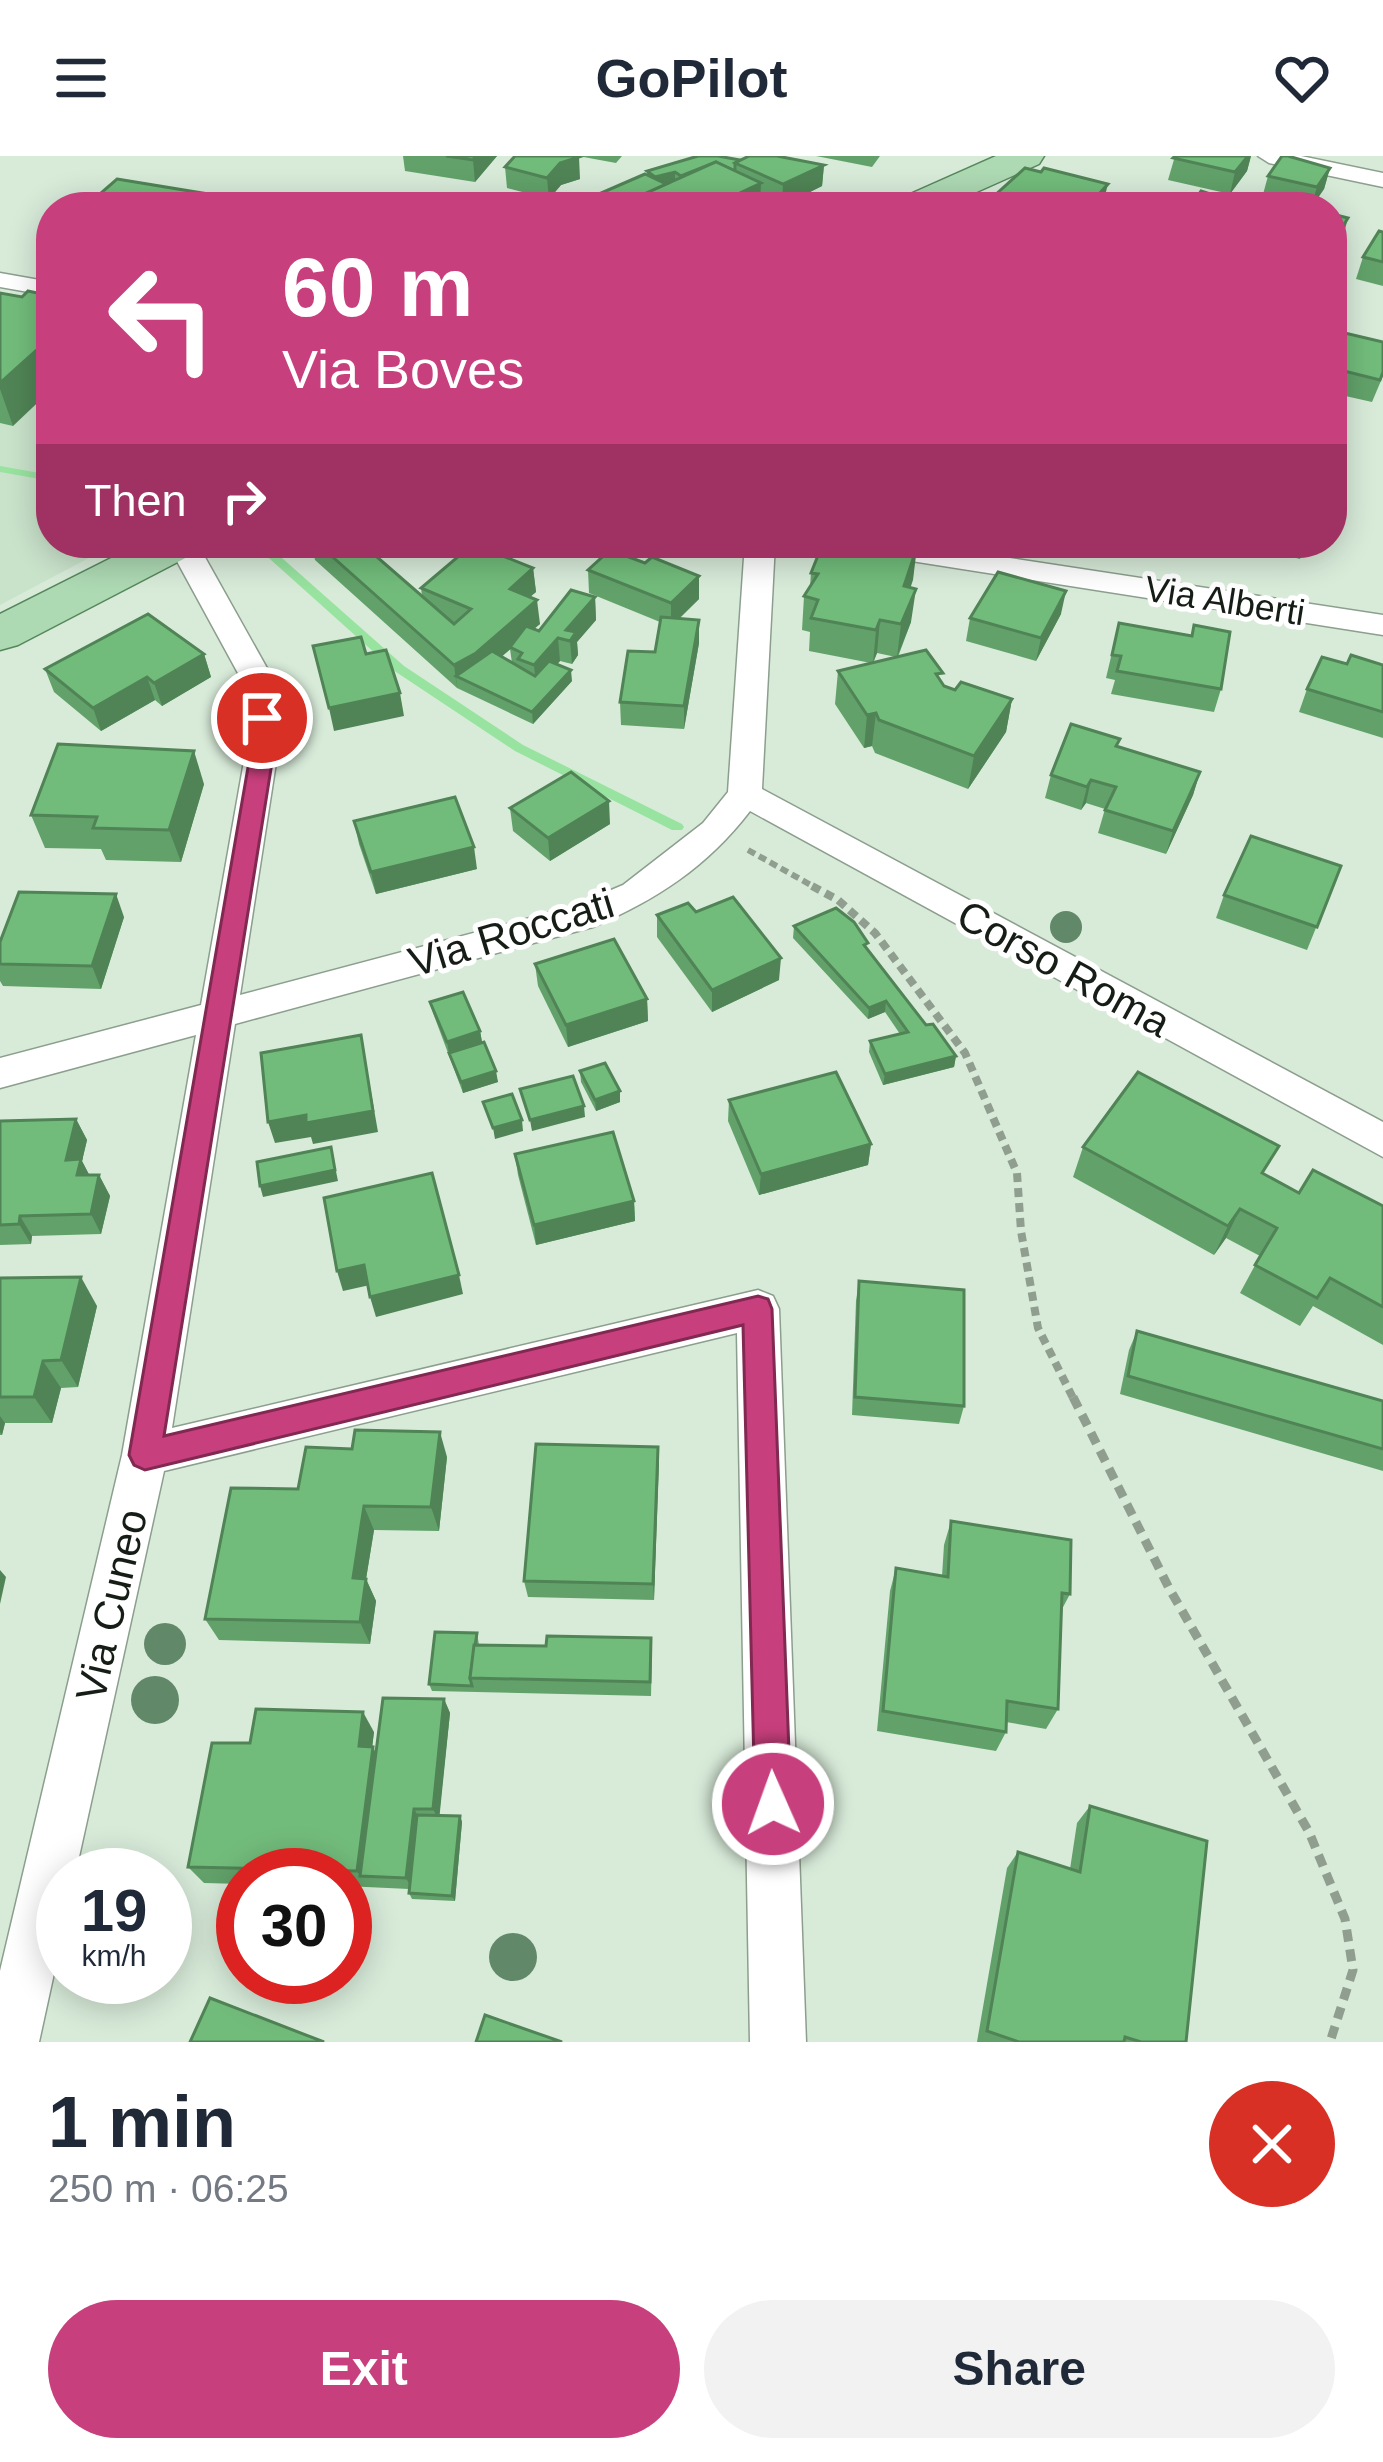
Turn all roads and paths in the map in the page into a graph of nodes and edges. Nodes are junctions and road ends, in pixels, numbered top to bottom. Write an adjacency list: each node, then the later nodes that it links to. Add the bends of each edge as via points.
1 (1026, 156): 4 (main road)
2 (1269, 156): 3 (street)
3 (1383, 181)
4 (946, 192)
5 (0, 280): 6 (street)
6 (36, 286)
7 (150, 558): 12 (main road)
8 (188, 558): 15 (street, Via Cuneo, via 261,686 262,750)
9 (759, 558): 13 (street)
10 (951, 558): 11 (street, Via Alberti)
11 (1383, 625)
12 (0, 634)
13 (745, 794): 14 (street, Via Roccati); 17 (street, Corso Roma)
14 (715, 832): 15 (street, Via Roccati, via 636,894 580,918); 21 (path, via 875,933 965,1053 1017,1173 1038,1328 1169,1588 1310,1832 1346,1919 1353,1970)
15 (222, 1014): 16 (street, Via Roccati); 18 (street, Via Cuneo)
16 (0, 1073)
17 (1383, 1142)
18 (145, 1455): 19 (street, Via Cuneo); 20 (street, via 758,1309)
19 (10, 2042)
20 (778, 2042)
21 (1330, 2042)

